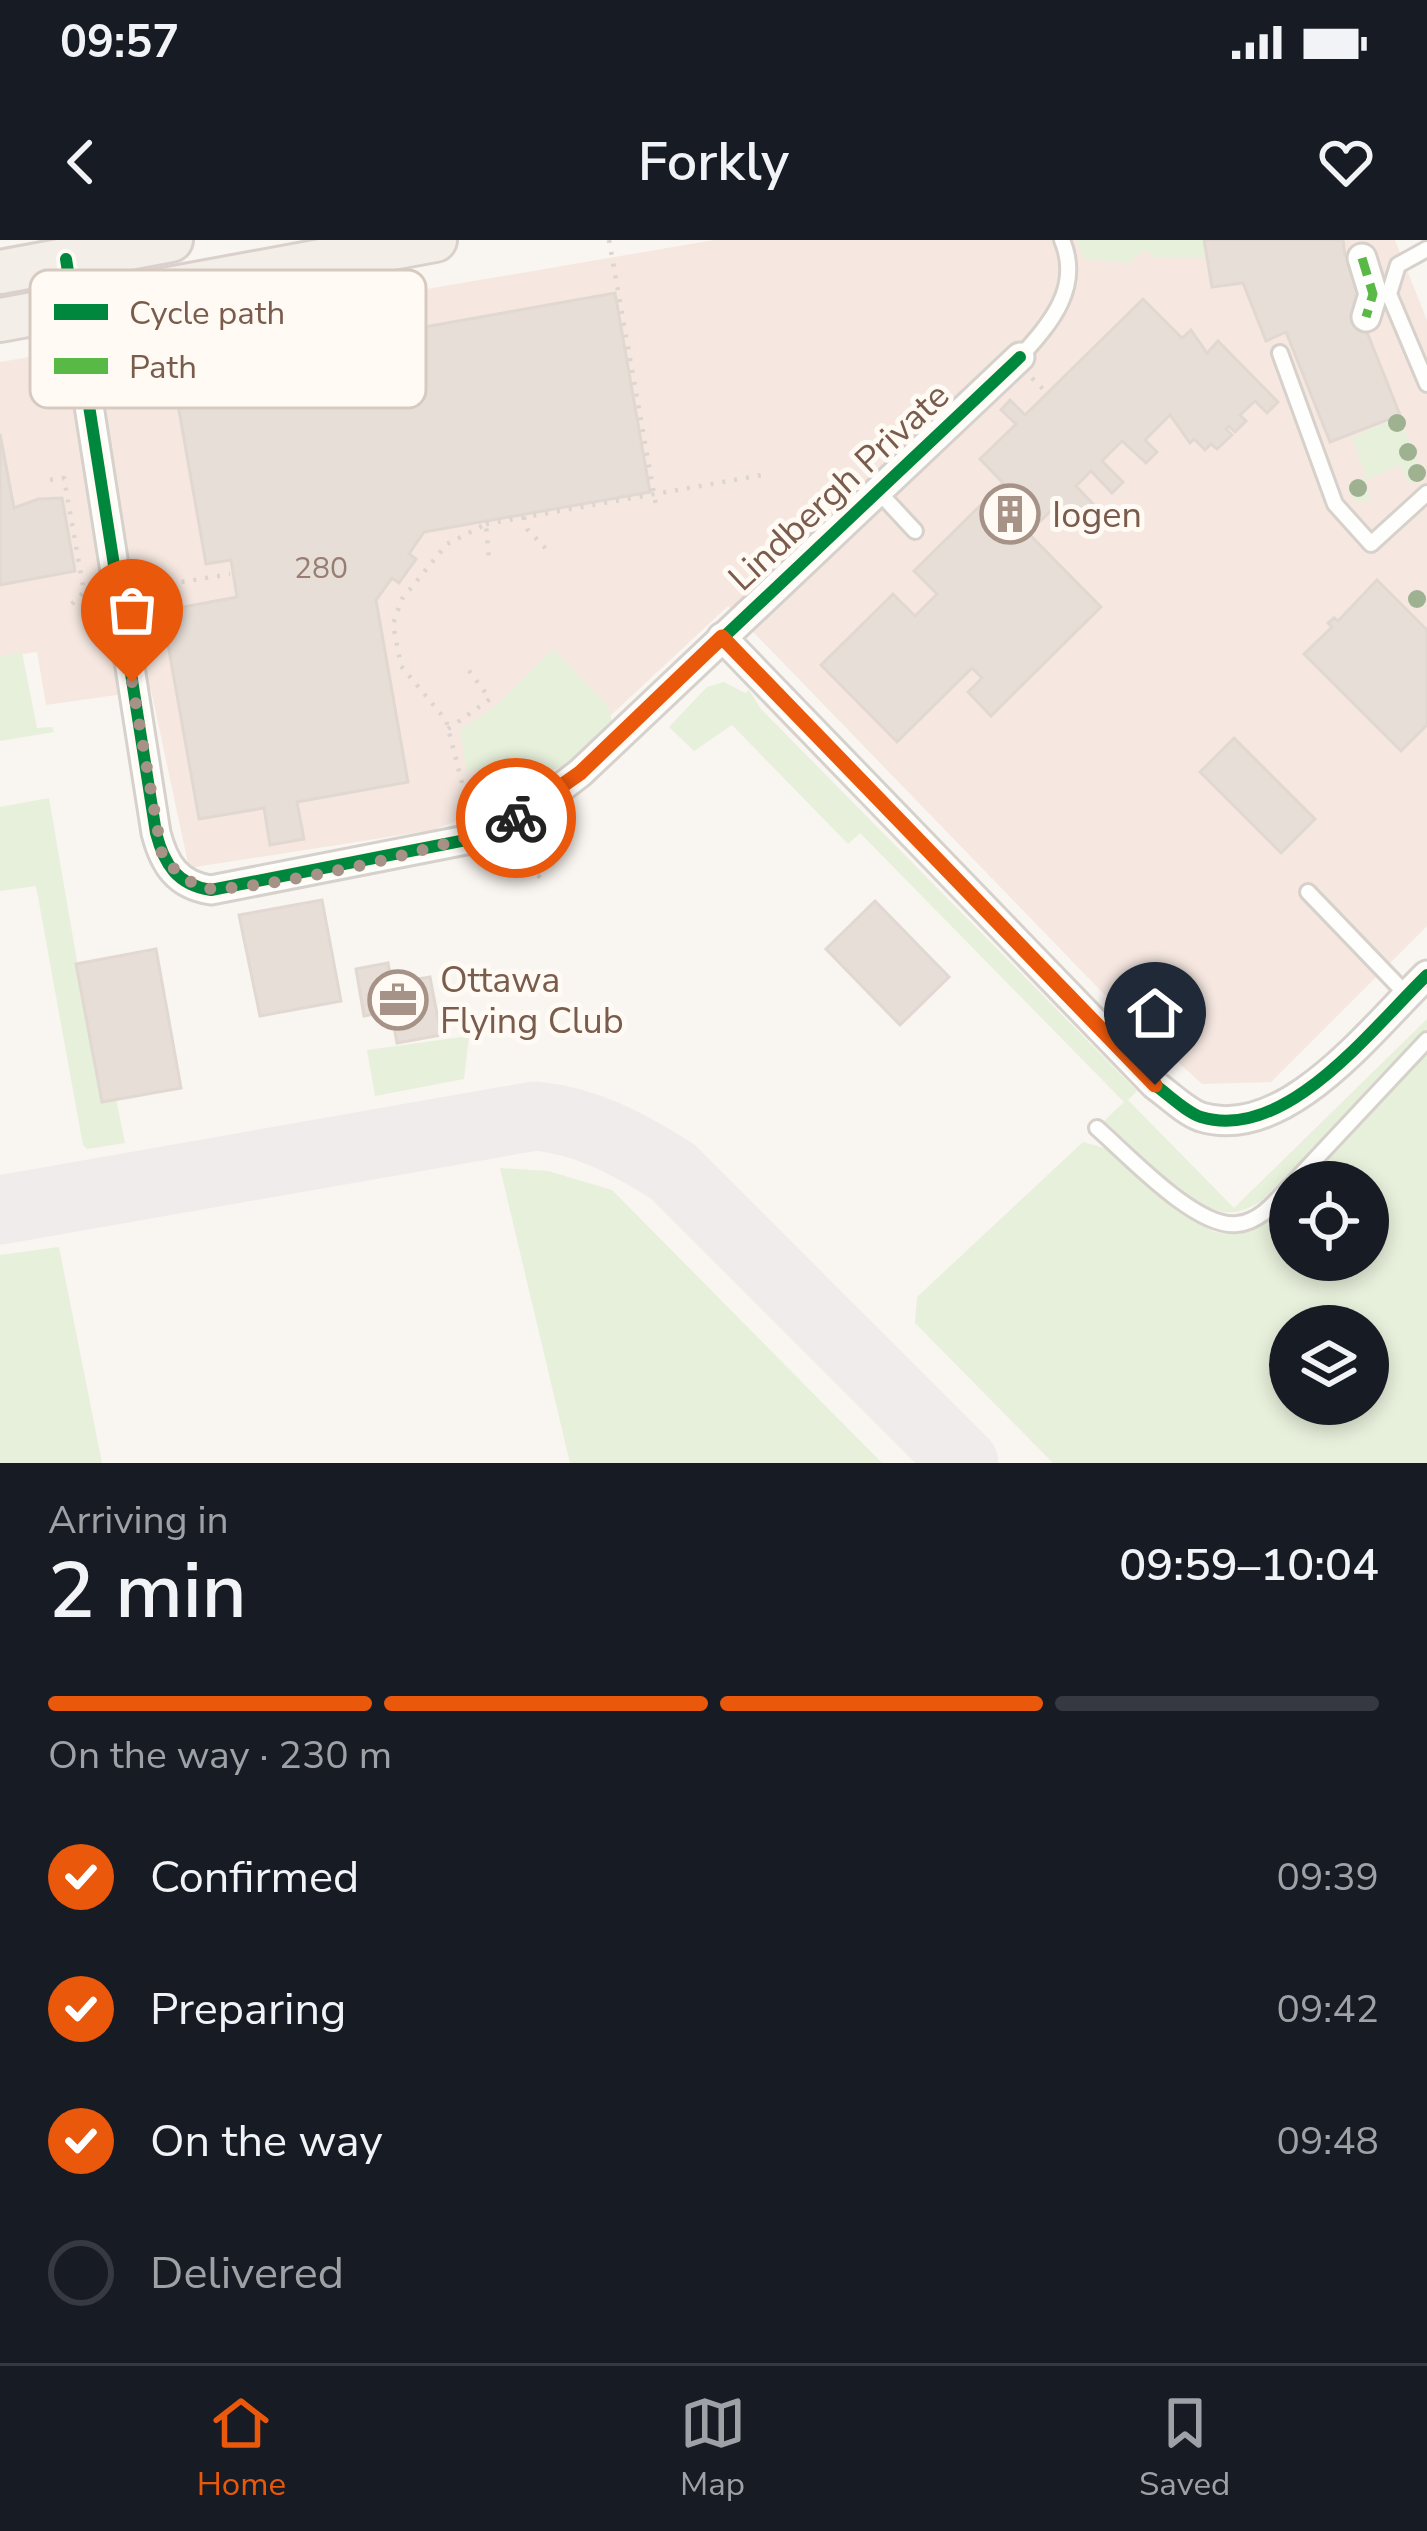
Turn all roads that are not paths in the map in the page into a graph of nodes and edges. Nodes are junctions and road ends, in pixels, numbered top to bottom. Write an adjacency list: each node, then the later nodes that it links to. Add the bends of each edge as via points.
1 (171, 240): 5 (main road)
2 (435, 240): 8 (main road)
3 (1062, 240): 14 (lane, via 1069,284)
4 (1427, 248): 15 (lane, via 1397,266 1389,294)
5 (66, 259): 7 (street, Lindbergh Private); 9 (main road)
6 (1372, 268): 11 (street)
7 (68, 270)
8 (273, 270)
9 (0, 272)
10 (30, 315): 12 (main road)
11 (1366, 317)
12 (0, 320)
13 (1280, 353): 18 (lane, via 1335,504 1371,544)
14 (1020, 357): 17 (street, Lindbergh Private)
15 (1427, 384)
16 (90, 408): 20 (street, Lindbergh Private, via 163,860 189,884 212,890 498,828 580,773)
17 (876, 489): 19 (lane); 20 (street, Lindbergh Private)
18 (1427, 493)
19 (915, 531)
20 (722, 637): 22 (street, via 1155,1085 1200,1117 1247,1120 1295,1102)
21 (1309, 892): 22 (lane)
22 (1417, 985)
23 (1427, 1040): 25 (lane)
24 (1096, 1129): 26 (lane, via 1221,1224 1252,1219)
25 (1314, 1161)
26 (1269, 1204)

